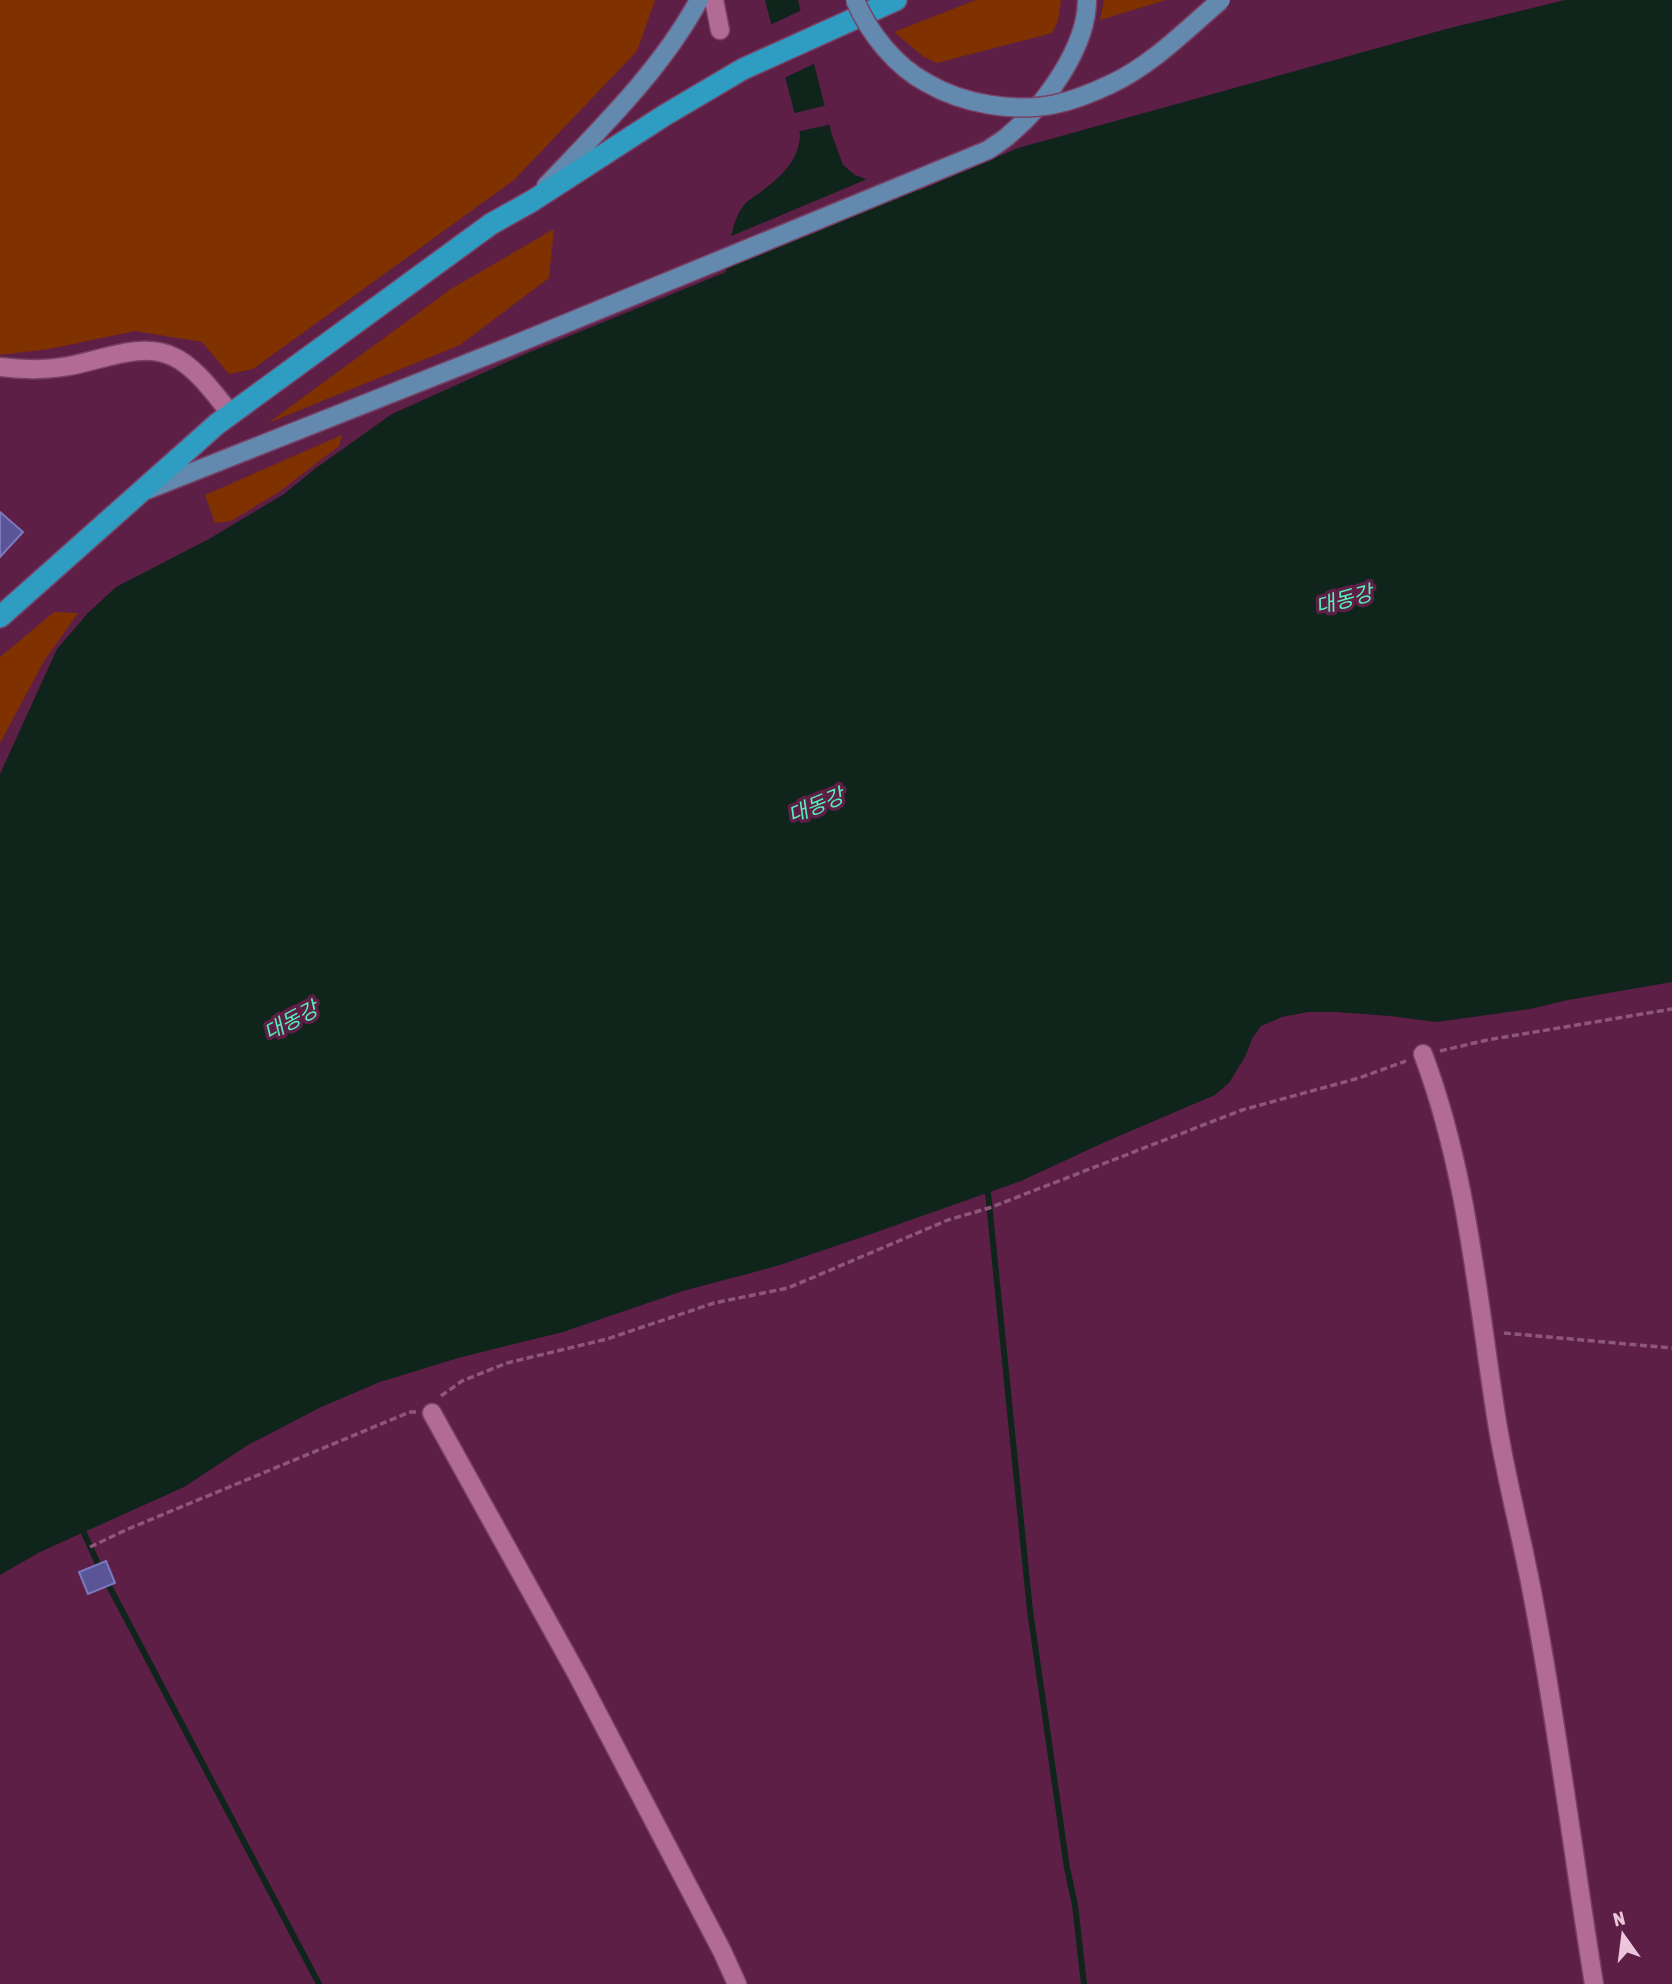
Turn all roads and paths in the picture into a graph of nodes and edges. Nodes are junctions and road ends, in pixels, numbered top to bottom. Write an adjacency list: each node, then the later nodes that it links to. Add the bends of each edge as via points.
1 (699, 0): 8 (main road, via 676,38 623,103)
2 (714, 0): 7 (street)
3 (855, 0): 6 (main road, bridge, via 878,41 927,83 1010,108 1055,104 1114,83)
4 (896, 0): 8 (highway, via 743,69)
5 (1087, 0): 11 (main road, via 1077,46 1044,100 988,150)
6 (1221, 0)
7 (720, 30)
8 (532, 201): 10 (highway, via 492,225)
9 (0, 367): 10 (street, via 47,369 127,352 160,353 193,370)
10 (224, 419): 11 (highway)
11 (140, 493): 12 (highway)
12 (0, 617)
13 (1672, 1009): 14 (path)
14 (1423, 1054): 15 (street, via 1457,1167); 17 (path, via 1359,1078 1242,1110 948,1220 788,1288 714,1304 607,1339 507,1363 462,1381)
15 (1484, 1332): 16 (path); 21 (street, via 1539,1633)
16 (1672, 1348)
17 (441, 1396)
18 (432, 1413): 19 (path, via 410,1412); 20 (street, via 578,1676)
19 (90, 1547)
20 (737, 1984)
21 (1594, 1984)

